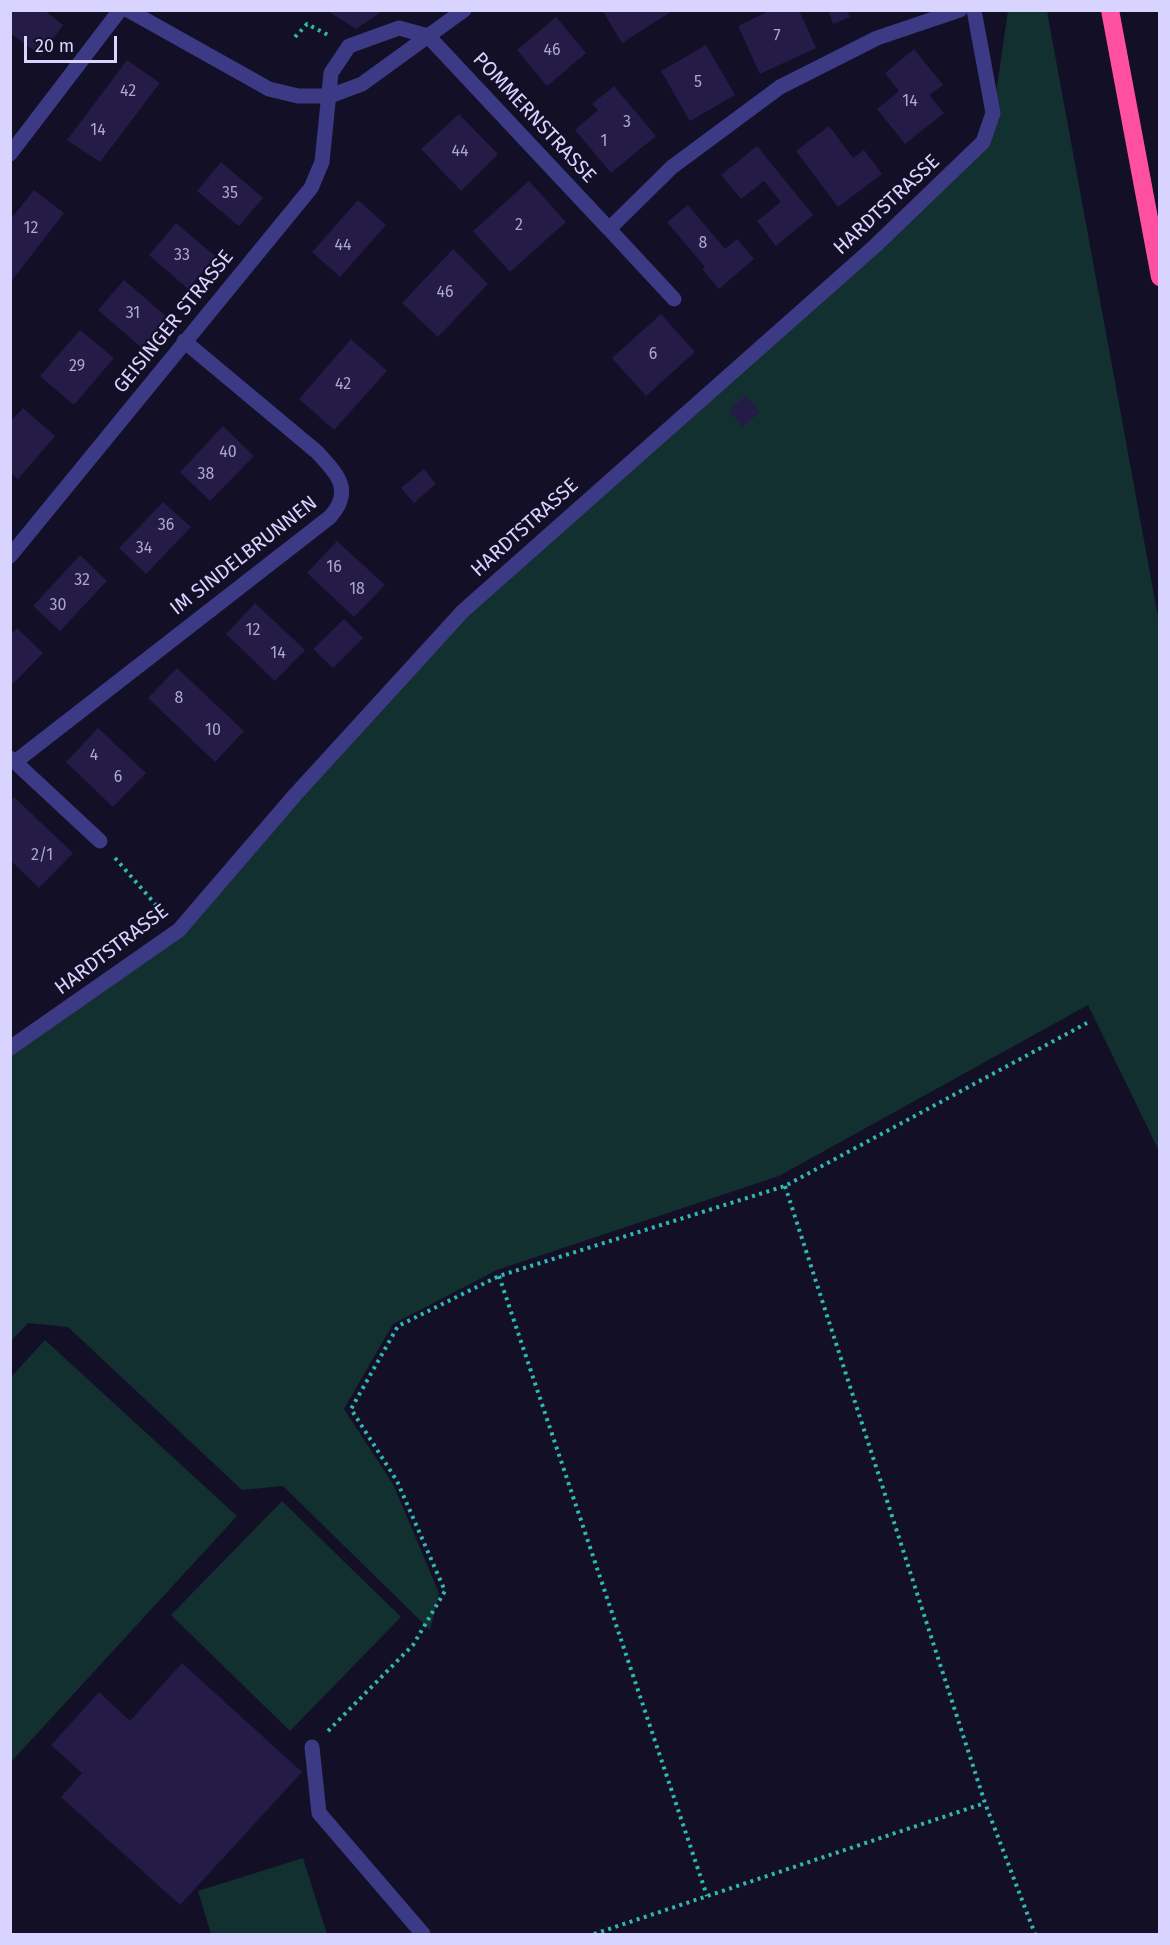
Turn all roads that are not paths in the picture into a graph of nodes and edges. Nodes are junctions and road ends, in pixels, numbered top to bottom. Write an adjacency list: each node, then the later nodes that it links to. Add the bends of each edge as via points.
1 (120, 10): 9 (street)
2 (128, 10): 8 (street, via 268,89 298,96)
3 (464, 10): 7 (street)
4 (960, 10): 10 (street, via 877,38 780,87 672,167)
5 (974, 10): 17 (street, HARDTSTRASSE, via 993,113 983,142 875,246 463,611 178,930)
6 (1110, 10): 11 (highway)
7 (428, 36): 8 (street, via 369,79); 8 (street, GEISINGER STRASSE, via 399,28 349,46 331,73); 10 (street, POMMERNSTRASSE)
8 (330, 96): 13 (street, GEISINGER STRASSE, via 322,162 311,188)
9 (10, 154)
10 (609, 229): 12 (street, POMMERNSTRASSE)
11 (1160, 277)
12 (674, 299)
13 (184, 341): 14 (street, GEISINGER STRASSE); 15 (street, IM SINDELBRUNNEN, via 317,452 334,471 343,490 340,506)
14 (10, 556)
15 (13, 760): 16 (street, IM SINDELBRUNNEN)
16 (100, 841)
17 (10, 1048)
18 (312, 1747): 19 (street, via 319,1813)
19 (423, 1935)

